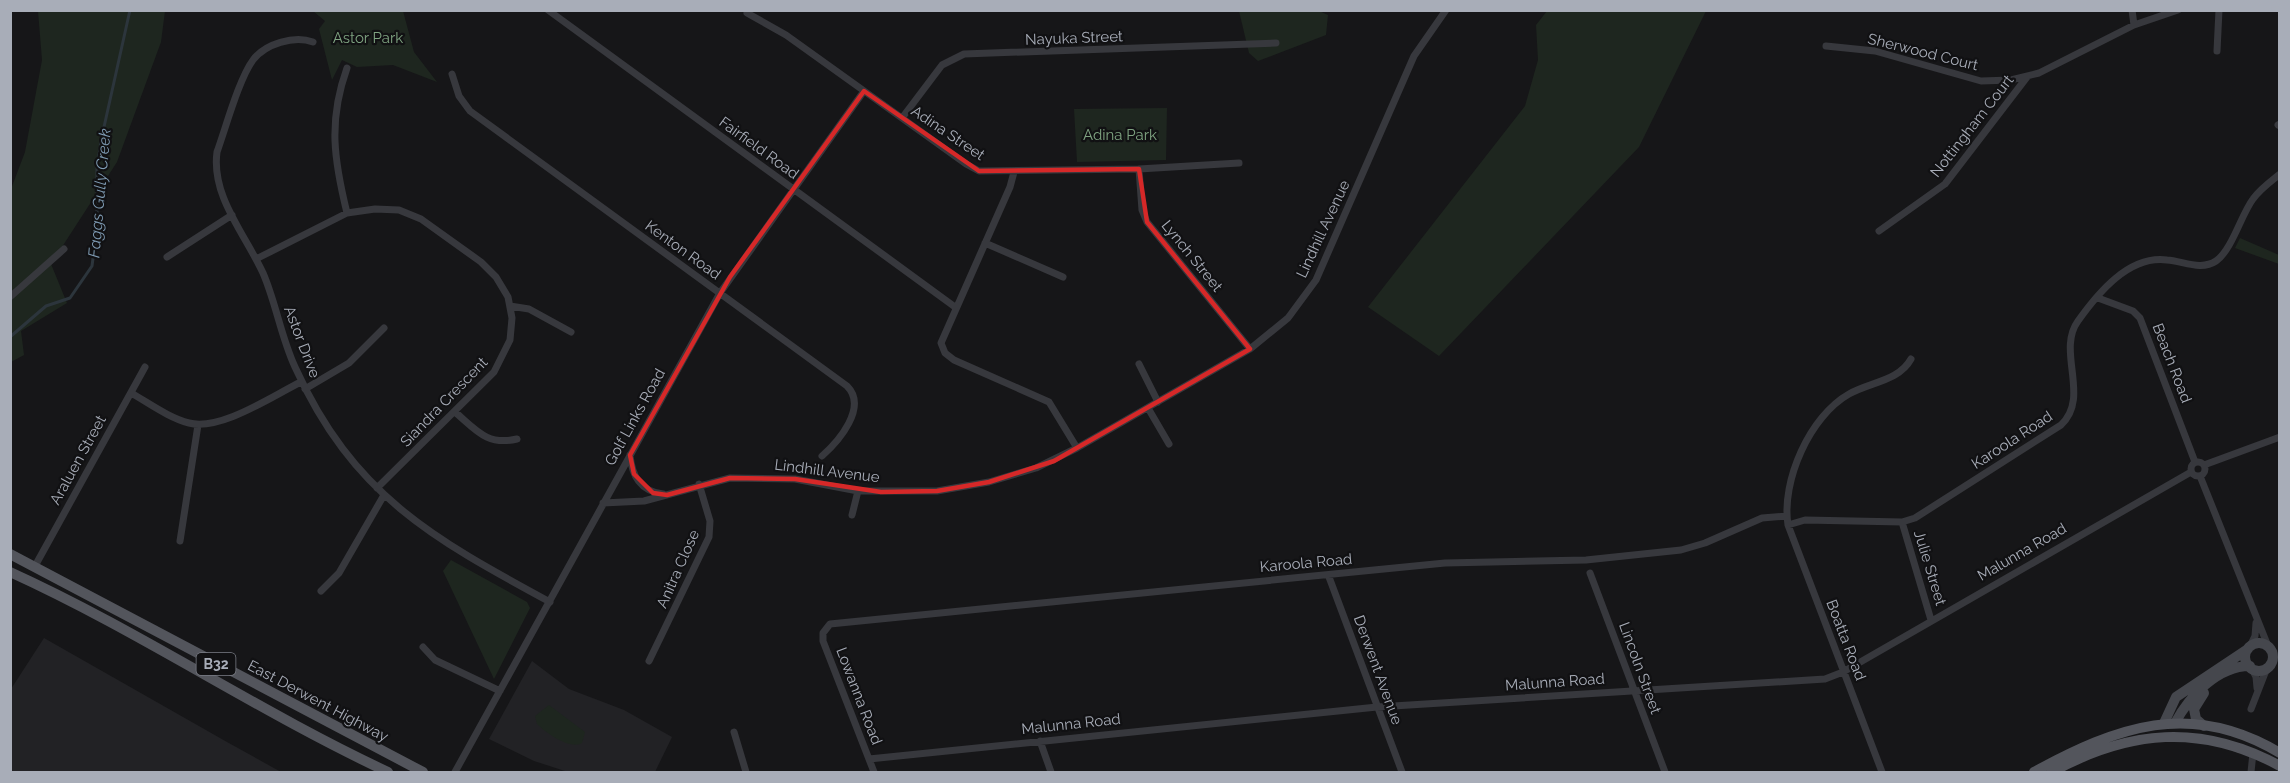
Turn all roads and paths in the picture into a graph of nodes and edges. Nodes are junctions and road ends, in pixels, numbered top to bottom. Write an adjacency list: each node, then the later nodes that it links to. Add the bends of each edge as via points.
1 (548, 10): 21 (street, Fairfield Road)
2 (1446, 10): 37 (street, Lindhill Avenue, via 1414,56 1316,280 1288,318)
3 (2132, 10): 7 (street)
4 (2178, 10): 7 (street, Sherwood Court)
5 (2219, 10): 11 (street)
6 (747, 13): 15 (street, Adina Street, via 786,34)
7 (2134, 25): 14 (street, Sherwood Court)
8 (313, 42): 23 (street, Astor Drive, via 296,40 270,47 250,65 215,165 219,188)
9 (1276, 44): 16 (street, Nayuka Street, via 957,56 937,69)
10 (1826, 46): 14 (street, Sherwood Court, via 1885,54 1981,81)
11 (2217, 51)
12 (347, 68): 22 (street, via 338,95 334,135 336,170)
13 (452, 74): 30 (street, Kenton Road, via 459,96 470,111)
14 (2027, 77): 24 (street, Nottingham Court, via 1945,184)
15 (864, 91): 16 (street, Adina Street); 21 (street, Golf Links Road)
16 (902, 118): 19 (street, Adina Street, via 973,169)
17 (1239, 163): 18 (street, Adina Street)
18 (1139, 169): 19 (street, Adina Street); 37 (street, Lynch Street, via 1142,210 1147,222)
19 (1014, 172): 25 (street)
20 (2280, 174): 32 (street, Karoola Road, via 2253,199 2216,262 2202,266 2145,260 2117,278)
21 (793, 189): 30 (street, Golf Links Road); 34 (street, Fairfield Road)
22 (347, 213): 28 (street, Siandra Crescent); 33 (street, Siandra Crescent, via 387,209 421,219 489,269)
23 (232, 215): 27 (street); 28 (street, Astor Drive)
24 (1879, 231)
25 (985, 243): 29 (street); 34 (street)
26 (64, 249): 31 (street)
27 (167, 257)
28 (256, 259): 41 (street, Astor Drive)
29 (1063, 277)
30 (720, 293): 51 (street, Golf Links Road); 52 (street, Kenton Road, via 852,391 855,410)
31 (10, 297)
32 (2098, 298): 53 (street, Beach Road, via 2133,311 2140,318); 65 (street, Karoola Road, via 2077,322 2070,339 2074,379 2066,420 1915,518)
33 (510, 306): 36 (street, via 529,309); 45 (street, Siandra Crescent, via 512,329 507,351 494,372)
34 (955, 307): 50 (street, via 941,343 945,353 1049,402)
35 (384, 328): 41 (street, via 349,363)
36 (571, 332)
37 (1250, 349): 43 (street, Lindhill Avenue)
38 (1911, 359): 64 (street, Boatta Road, via 1898,374 1849,394 1828,412 1799,456 1789,486)
39 (1139, 364): 43 (street)
40 (146, 367): 42 (street, Araluen Street)
41 (303, 385): 46 (street, via 220,422); 58 (street, Astor Drive, via 333,437)
42 (131, 393): 46 (street, via 176,418); 69 (street, Araluen Street)
43 (1158, 402): 44 (street, Lindhill Avenue)
44 (1148, 408): 49 (street); 50 (street, Lindhill Avenue)
45 (455, 412): 48 (street, via 489,439); 58 (street, Siandra Crescent)
46 (198, 425): 67 (street)
47 (2280, 436): 54 (street)
48 (517, 439)
49 (1168, 444)
50 (1077, 448): 59 (street, Lindhill Avenue, via 1036,468 963,487 937,491)
51 (630, 455): 61 (street, via 631,468 639,483 653,493); 62 (street, Golf Links Road)
52 (822, 456)
53 (2195, 462): 54 (street); 55 (street)
54 (2204, 465): 56 (street)
55 (2191, 472): 56 (street); 75 (street, Malunna Road)
56 (2200, 476): 76 (street)
57 (699, 484): 59 (street, Lindhill Avenue, via 730,478 773,477); 61 (street, Lindhill Avenue); 81 (street, Anitra Close, via 710,521 710,537)
58 (377, 488): 60 (street, Astor Drive)
59 (858, 491): 63 (street)
60 (384, 495): 73 (street, via 339,573); 74 (street, Astor Drive, via 452,548)
61 (667, 495): 62 (street, Lindhill Avenue, via 644,501)
62 (603, 503): 74 (street, Golf Links Road)
63 (852, 515)
64 (1786, 516): 66 (street, Boatta Road); 72 (street, Karoola Road, via 1762,518 1681,550 1586,560 1445,563)
65 (1902, 522): 66 (street, Karoola Road, via 1805,520); 75 (street, Julie Street)
66 (1788, 525): 84 (street, Boatta Road)
67 (180, 541)
68 (10, 554): 69 (main road, East Derwent Highway / B32)
69 (35, 566): 101 (main road, East Derwent Highway / B32)
70 (10, 572): 100 (main road, East Derwent Highway / B32, via 96,614 325,743)
71 (1590, 573): 87 (street, Lincoln Street)
72 (1329, 576): 77 (street, Karoola Road, via 892,617 836,623); 89 (street, Derwent Avenue)
73 (321, 591)
74 (550, 602): 86 (street, Golf Links Road)
75 (1931, 620): 84 (street, Malunna Road)
76 (2256, 620): 79 (street, via 2256,633); 80 (street)
77 (825, 629): 98 (street, Lowanna Road, via 823,641)
78 (423, 647): 86 (street, via 435,660)
79 (2249, 648): 80 (main road, via 2259,643); 83 (main road, via 2246,658); 91 (main road, via 2176,697)
80 (2273, 649): 82 (main road)
81 (649, 661)
82 (2272, 666): 83 (main road, via 2261,670); 88 (street)
83 (2250, 667): 85 (main road, via 2234,668); 88 (street, via 2256,677)
84 (1843, 672): 87 (street, Malunna Road, via 1825,679); 108 (street, Boatta Road)
85 (2221, 675): 91 (main road, via 2190,699); 92 (main road, via 2195,706 2196,719)
86 (500, 691): 102 (street, Golf Links Road)
87 (1634, 691): 89 (street, Malunna Road); 107 (street, Lincoln Street)
88 (2256, 696): 90 (street)
89 (1377, 707): 95 (street, Malunna Road); 106 (street, Derwent Avenue)
90 (2251, 709)
91 (2170, 723): 92 (main road); 94 (main road); 109 (main road, via 2112,734)
92 (2204, 726): 97 (main road, via 2248,737)
93 (734, 732): 103 (street)
94 (2164, 737): 96 (main road, via 2209,739); 110 (main road, via 2101,750)
95 (1041, 741): 98 (street, Malunna Road); 105 (street)
96 (2253, 753): 99 (main road); 111 (street)
97 (2280, 753)
98 (869, 759): 104 (street, Lowanna Road)
99 (2280, 766)
100 (388, 772)
101 (423, 772)
102 (455, 772)
103 (746, 772)
104 (874, 772)
105 (1051, 772)
106 (1402, 772)
107 (1665, 772)
108 (1882, 772)
109 (2034, 772)
110 (2052, 772)
111 (2251, 772)

